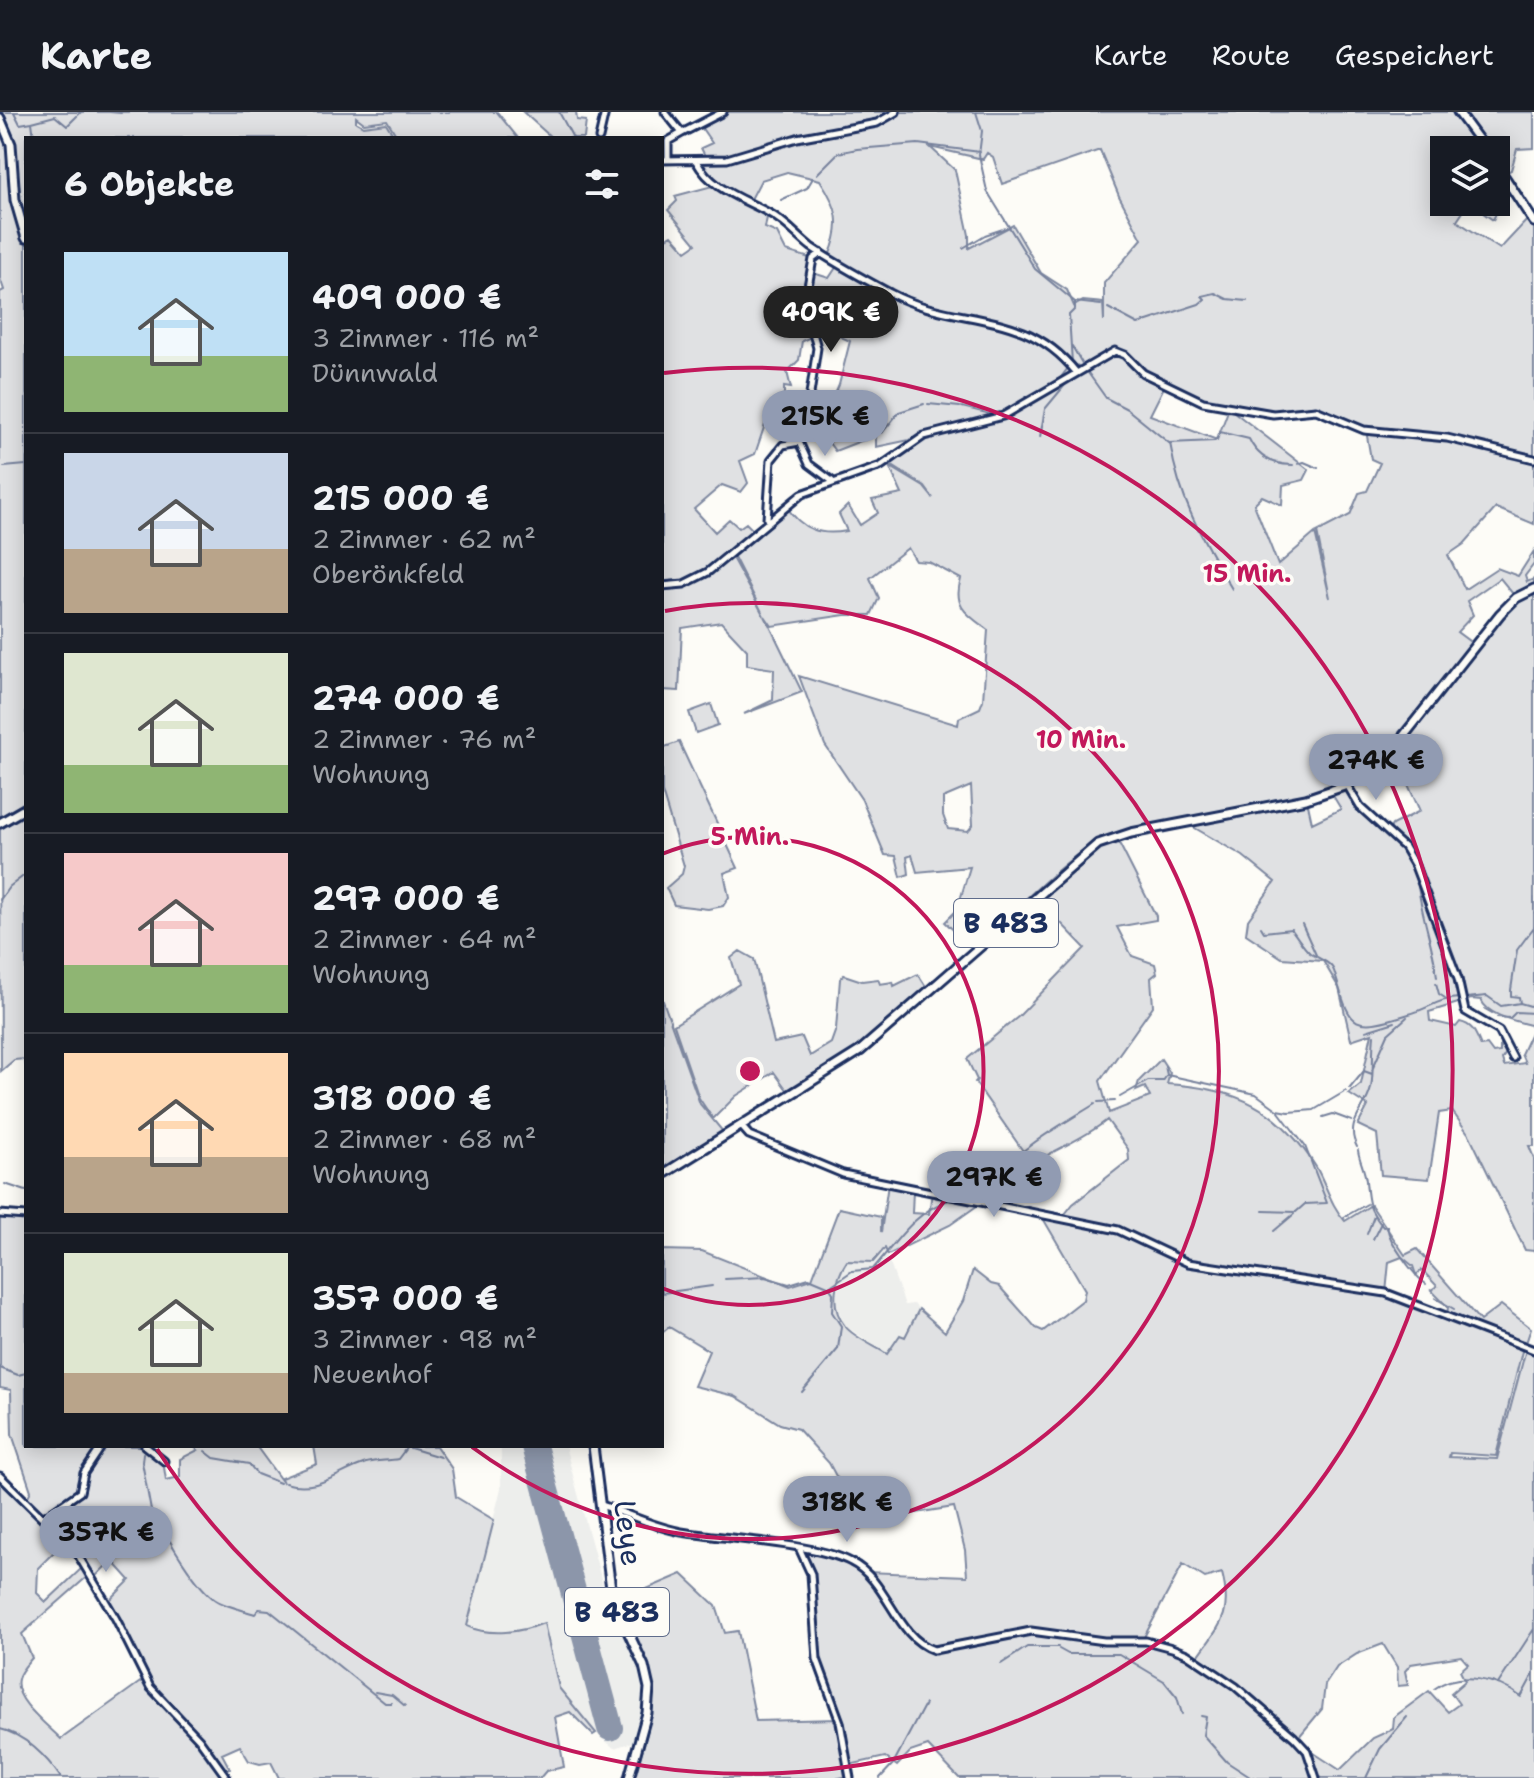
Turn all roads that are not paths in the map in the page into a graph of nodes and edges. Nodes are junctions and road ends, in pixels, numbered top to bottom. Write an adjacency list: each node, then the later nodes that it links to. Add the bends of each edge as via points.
1 (605, 112): 8 (street)
2 (665, 112): 7 (street)
3 (723, 112): 7 (street)
4 (896, 112): 11 (street, via 877,123 797,138 727,159)
5 (1458, 112): 9 (main road)
6 (0, 118): 14 (main road, via 11,144 15,200)
7 (682, 133): 10 (street, via 668,141)
8 (599, 136)
9 (1476, 136)
10 (665, 160): 11 (street)
11 (696, 161): 15 (street, via 728,194 768,212)
12 (1510, 184): 13 (main road)
13 (1534, 222)
14 (24, 231)
15 (821, 253): 16 (street, via 920,306 1011,326 1041,339); 17 (street, via 813,259 805,295 818,341)
16 (1076, 372): 18 (street, via 1121,351 1143,373 1203,402 1273,414 1316,410 1364,430 1447,438); 19 (street, via 1003,416 924,436 886,463)
17 (800, 440): 19 (street, via 809,464); 20 (street, via 783,445 771,460)
18 (1534, 459)
19 (832, 481): 20 (street, via 795,497)
20 (768, 520): 21 (street, via 708,572 684,584)
21 (664, 586)
22 (1534, 589): 23 (main road, B 483, via 1507,606 1391,752)
23 (1347, 785): 26 (street, via 1360,807 1411,859 1467,1013 1499,1031); 27 (main road, B 483, via 1306,799 1098,844 860,1051)
24 (24, 809): 25 (main road)
25 (0, 823)
26 (1513, 1058)
27 (741, 1126): 28 (main road, B 483); 31 (street, via 843,1174 1118,1230 1188,1263 1386,1293)
28 (664, 1174)
29 (0, 1214): 30 (street)
30 (24, 1216)
31 (1534, 1350)
32 (101, 1448): 38 (street, via 84,1473 80,1492)
33 (148, 1448): 35 (street)
34 (593, 1448): 37 (main road, Leye / B 483)
35 (164, 1461)
36 (0, 1476): 38 (street)
37 (600, 1505): 39 (street, via 683,1532); 41 (main road, Leye / B 483, via 612,1597 649,1688)
38 (44, 1517): 40 (street, via 85,1566 154,1694 199,1739)
39 (799, 1549): 42 (street, via 811,1574 817,1659 840,1722); 43 (street, via 835,1555 860,1567 916,1639 934,1650 1031,1631 1146,1641 1187,1654 1250,1698 1303,1746)
40 (227, 1778)
41 (629, 1778)
42 (850, 1778)
43 (1316, 1778)

